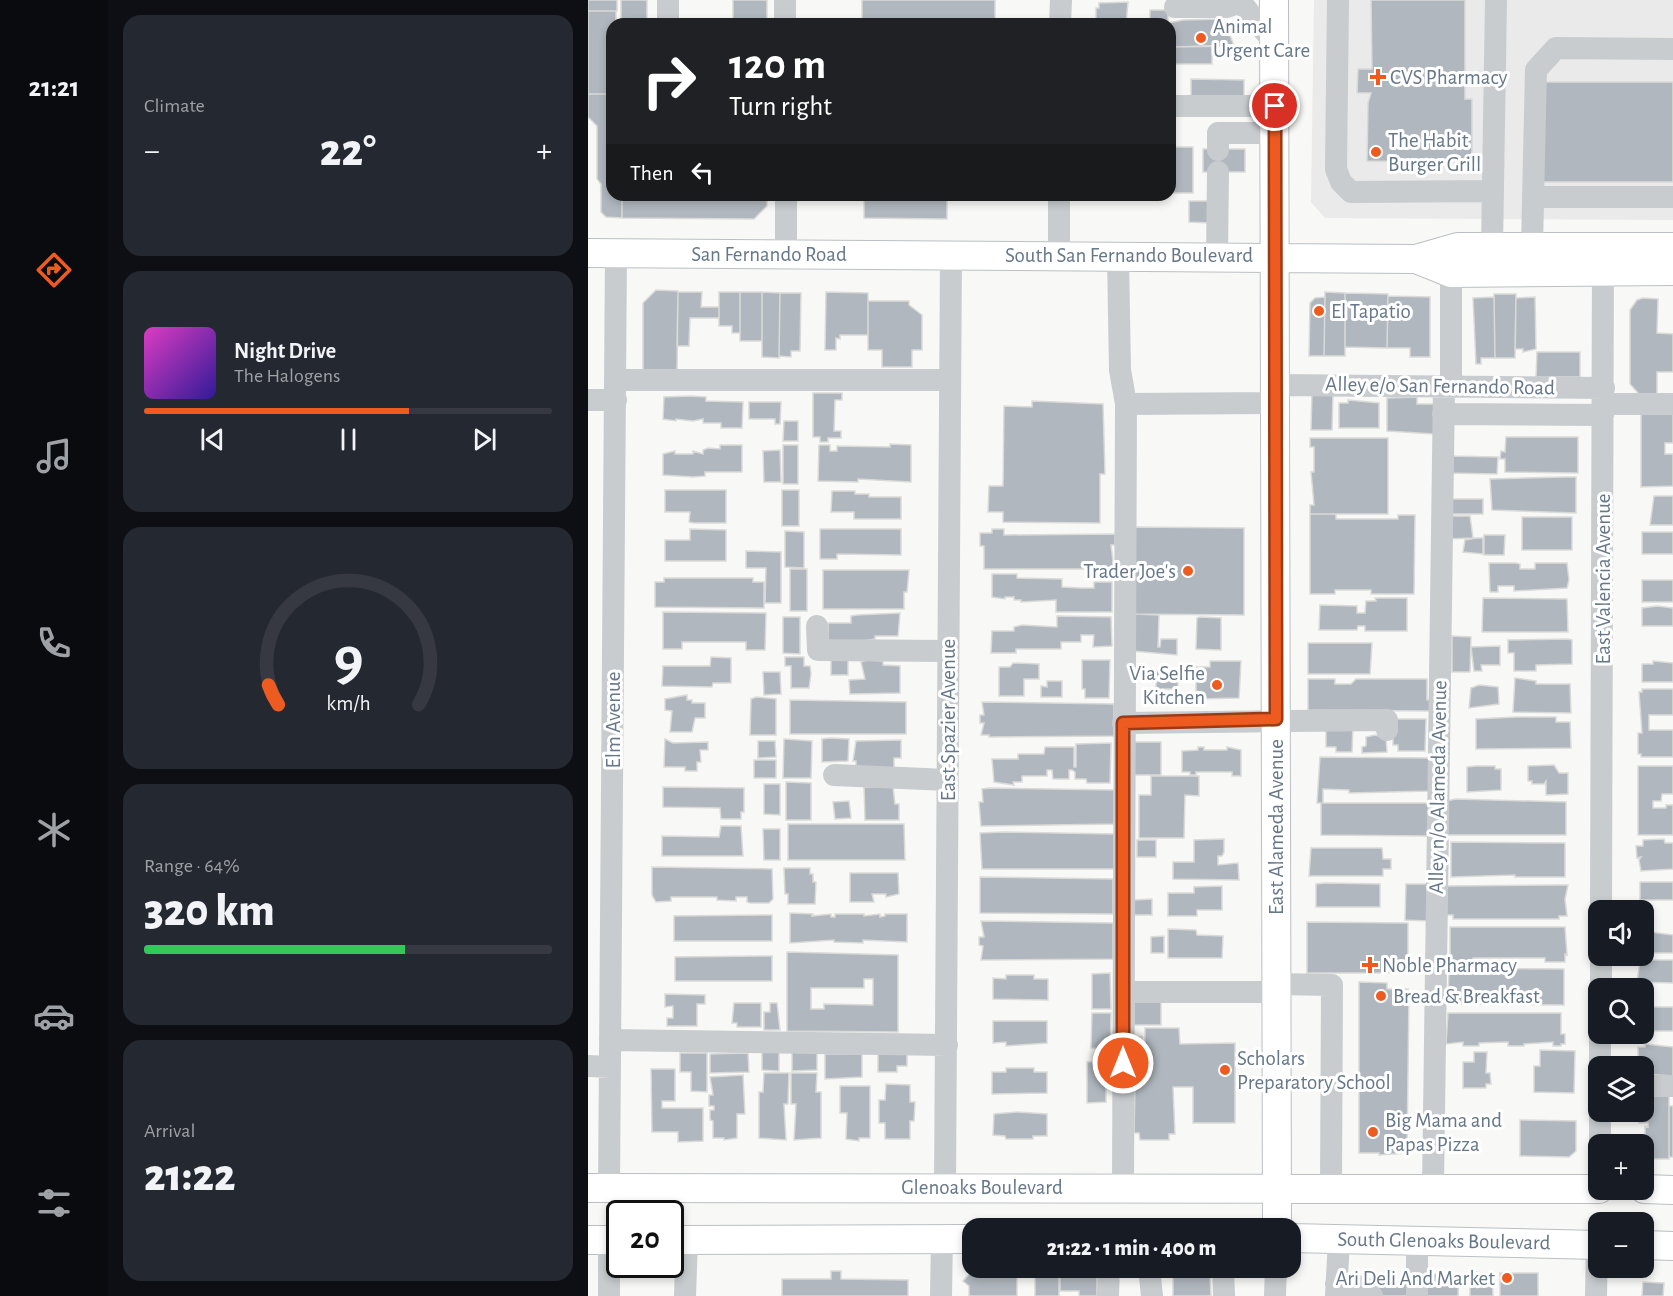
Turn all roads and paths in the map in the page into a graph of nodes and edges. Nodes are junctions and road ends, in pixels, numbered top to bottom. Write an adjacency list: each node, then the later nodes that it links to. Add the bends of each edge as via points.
1 (668, 0): 9 (street)
2 (785, 0): 10 (street)
3 (1060, 0): 11 (street)
4 (1274, 0): 12 (main road, East Alameda Avenue)
5 (1338, 0): 16 (street, via 1336,169 1341,182 1351,192)
6 (1496, 0): 16 (street)
7 (1240, 1): 8 (street, via 1227,7); 12 (street)
8 (1175, 7)
9 (668, 18)
10 (785, 18)
11 (1060, 18)
12 (1276, 45): 15 (main road, East Alameda Avenue)
13 (1673, 49): 17 (street, via 1556,48 1536,70)
14 (1176, 107): 15 (street)
15 (1275, 119): 30 (street, via 1218,133); 31 (main road, East Alameda Avenue)
16 (1493, 191): 22 (street)
17 (1533, 197): 18 (street); 21 (street)
18 (1673, 197)
19 (786, 201): 28 (street)
20 (1059, 201): 27 (street)
21 (1532, 246): 22 (main road, South San Fernando Boulevard); 33 (main road, South San Fernando Boulevard)
22 (1492, 247): 32 (main road, South San Fernando Boulevard, via 1458,248)
23 (1673, 247): 33 (main road, South San Fernando Boulevard)
24 (588, 252): 25 (main road, San Fernando Road)
25 (616, 252): 28 (main road, San Fernando Road); 38 (street, Elm Avenue)
26 (951, 253): 27 (main road, South San Fernando Boulevard); 28 (main road, San Fernando Road); 36 (street, East Spazier Avenue)
27 (1059, 254): 29 (main road, South San Fernando Boulevard)
28 (786, 255)
29 (1118, 256): 30 (main road, South San Fernando Boulevard); 42 (street, via 1120,370)
30 (1217, 256): 31 (main road, South San Fernando Boulevard)
31 (1276, 256): 32 (main road, South San Fernando Boulevard); 39 (main road, East Alameda Avenue)
32 (1416, 259): 35 (main road, South San Fernando Boulevard)
33 (1603, 260): 34 (main road, South San Fernando Boulevard); 35 (main road, South San Fernando Boulevard); 41 (street, East Valencia Avenue)
34 (1673, 271)
35 (1450, 273): 37 (street, Alley n/o Alameda Avenue)
36 (949, 380): 38 (street); 46 (street, East Spazier Avenue)
37 (1448, 386): 39 (street, Alley e/o San Fernando Road); 41 (street, Alley e/o San Fernando Road); 44 (street, Alley n/o Alameda Avenue)
38 (616, 390): 40 (street); 55 (street, Elm Avenue)
39 (1276, 394): 42 (street, Alley e/o San Fernando Road); 47 (main road, East Alameda Avenue)
40 (588, 400)
41 (1604, 402): 43 (street, Alley e/o San Fernando Road); 44 (street); 52 (street, East Valencia Avenue)
42 (1126, 404): 48 (street)
43 (1673, 404)
44 (1443, 414): 63 (street, Alley n/o Alameda Avenue)
45 (817, 626): 46 (street, via 818,650)
46 (948, 651): 51 (street, East Spazier Avenue)
47 (1276, 719): 48 (street); 49 (street, via 1387,720); 53 (main road, East Alameda Avenue)
48 (1123, 723): 54 (street)
49 (1387, 730)
50 (834, 775): 51 (street)
51 (947, 780): 56 (street, East Spazier Avenue)
52 (1601, 900)
53 (1275, 988): 54 (street); 61 (main road, East Alameda Avenue); 62 (street, via 1332,986)
54 (1124, 992): 60 (street)
55 (610, 1040): 56 (street); 57 (street, Elm Avenue)
56 (947, 1045): 65 (street, East Spazier Avenue)
57 (599, 1066): 64 (street, Elm Avenue)
58 (1654, 1086): 59 (street)
59 (1673, 1086)
60 (1123, 1187): 61 (main road, Glenoaks Boulevard); 65 (main road, Glenoaks Boulevard)
61 (1275, 1187): 62 (main road, Glenoaks Boulevard); 69 (main road, East Alameda Avenue)
62 (1331, 1187): 63 (main road, Glenoaks Boulevard)
63 (1433, 1187): 66 (main road)
64 (599, 1188): 65 (main road, Glenoaks Boulevard)
65 (945, 1188)
66 (1588, 1189)
67 (1654, 1189): 68 (main road)
68 (1673, 1190)
69 (1277, 1218)
70 (942, 1238): 72 (main road); 74 (main road); 89 (street)
71 (1301, 1238): 73 (main road, South Glenoaks Boulevard)
72 (962, 1239)
73 (1340, 1239): 75 (main road, South Glenoaks Boulevard); 86 (street)
74 (684, 1240)
75 (1417, 1241): 76 (main road, South Glenoaks Boulevard); 95 (street)
76 (1588, 1245)
77 (1654, 1245): 78 (main road)
78 (1673, 1246)
79 (608, 1278): 87 (street)
80 (683, 1278): 88 (street)
81 (1109, 1278): 90 (street)
82 (1150, 1278): 91 (street)
83 (1223, 1278): 92 (street)
84 (1276, 1278): 93 (street)
85 (1597, 1278): 96 (street)
86 (1336, 1290): 94 (street, via 1363,1287)
87 (609, 1296)
88 (685, 1296)
89 (941, 1296)
90 (1108, 1296)
91 (1152, 1296)
92 (1224, 1296)
93 (1275, 1296)
94 (1372, 1296)
95 (1417, 1296)
96 (1596, 1296)

